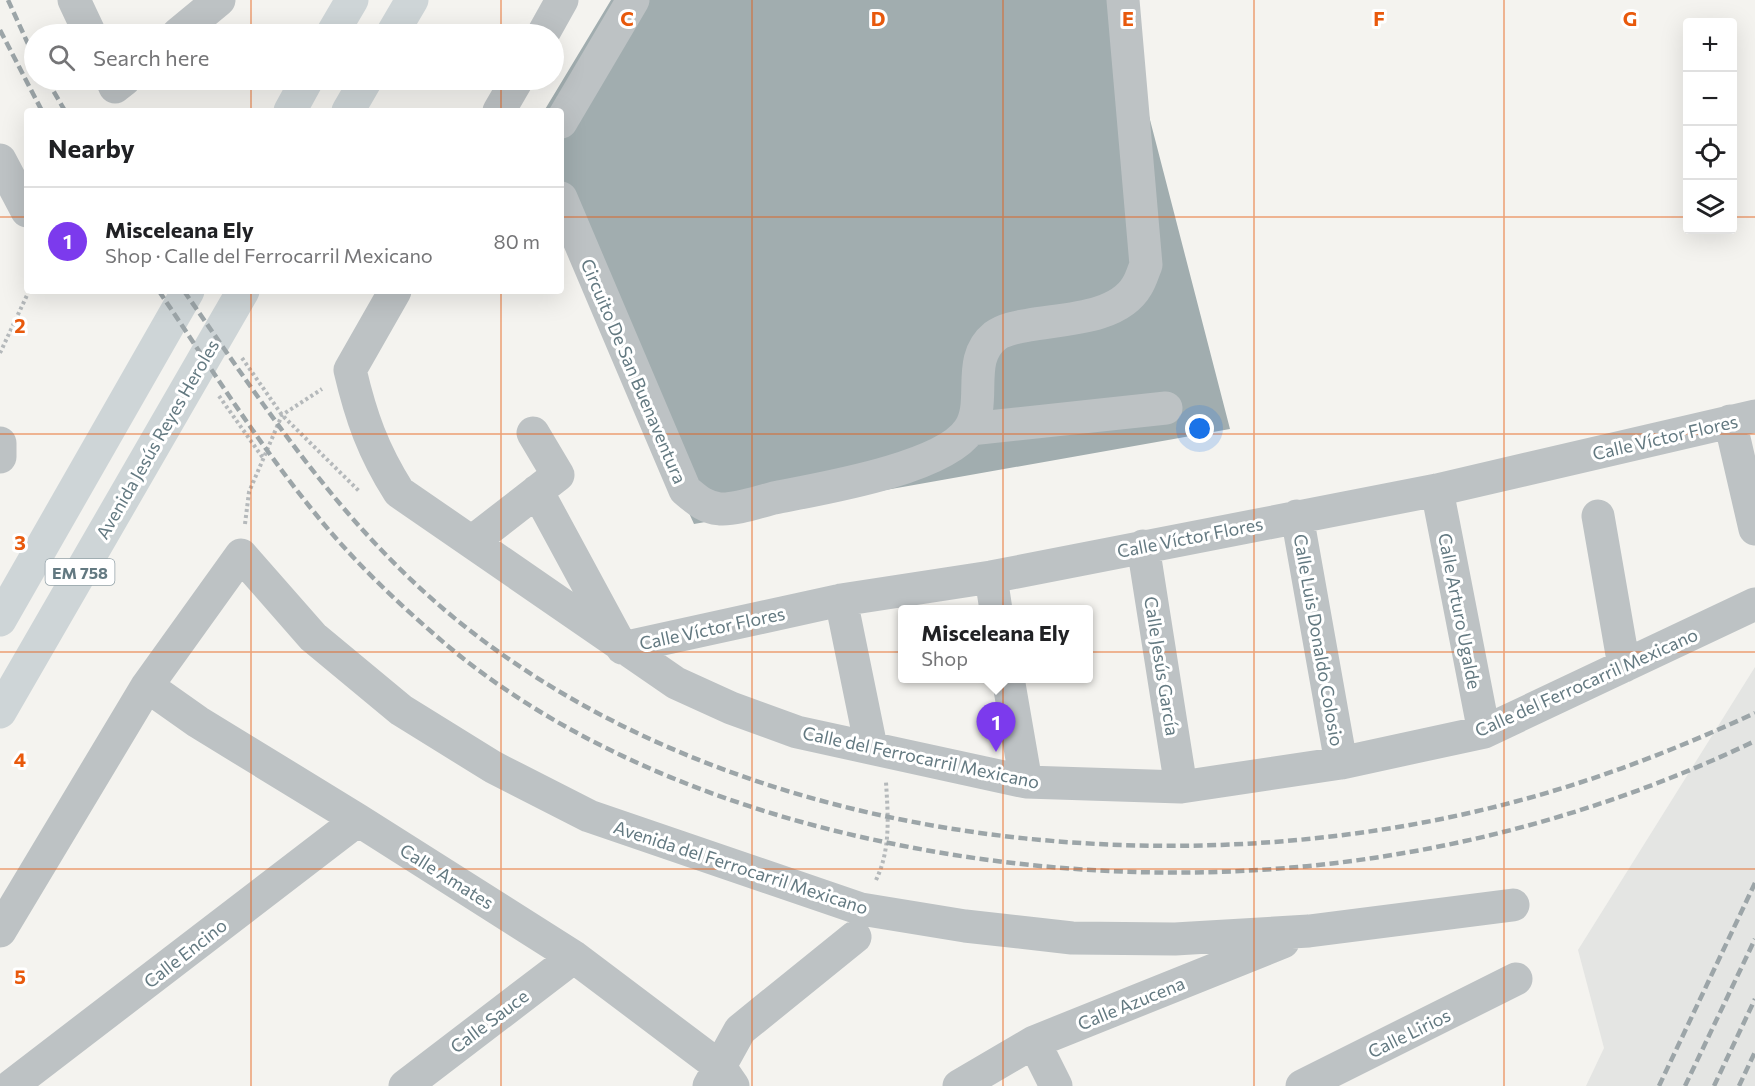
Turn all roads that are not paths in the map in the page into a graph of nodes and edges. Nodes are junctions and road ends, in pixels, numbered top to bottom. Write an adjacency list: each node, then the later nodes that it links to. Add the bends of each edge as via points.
1 (74, 0): 8 (street)
2 (219, 0): 9 (street)
3 (352, 0): 10 (highway)
4 (412, 0): 11 (highway)
5 (562, 0): 12 (street)
6 (633, 0): 19 (street)
7 (1123, 0): 28 (street, via 1146,265 1137,287 1106,311 996,335 981,351 976,408)
8 (85, 24)
9 (190, 24)
10 (338, 24)
11 (398, 24)
12 (549, 24)
13 (302, 90): 16 (highway)
14 (360, 90): 17 (highway)
15 (511, 90): 18 (street)
16 (292, 108)
17 (350, 108)
18 (501, 108)
19 (564, 117)
20 (0, 160): 21 (street)
21 (24, 205)
22 (564, 205): 28 (street, Circuito De San Buenaventura, via 685,490 703,505 722,509 881,474 938,454 956,444)
23 (186, 294): 41 (highway, EM 758)
24 (241, 294): 46 (highway, Avenida Jesús Reyes Heroles / EM 758)
25 (394, 294): 35 (street, Calle del Ferrocarril Mexicano, via 350,370 362,418 377,458 399,492)
26 (1166, 408): 28 (street)
27 (1743, 418): 30 (street, Calle Víctor Flores); 34 (street)
28 (970, 429)
29 (533, 433): 31 (street, via 558,475)
30 (1437, 490): 32 (street, Calle Víctor Flores); 47 (street, Calle Arturo Ugalde)
31 (537, 491): 35 (street); 42 (street)
32 (1297, 516): 36 (street, Calle Víctor Flores); 49 (street, Calle Luis Donaldo Colosio)
33 (1598, 516): 43 (street)
34 (1755, 529)
35 (473, 541): 42 (street, Calle del Ferrocarril Mexicano)
36 (1143, 546): 37 (street, Calle Víctor Flores); 51 (street, Calle Jesús García)
37 (991, 577): 38 (street, Calle Víctor Flores); 40 (street)
38 (841, 600): 42 (street, Calle Víctor Flores); 48 (street)
39 (1755, 604): 43 (street, Calle del Ferrocarril Mexicano)
40 (995, 605)
41 (0, 620)
42 (622, 648): 48 (street, Calle del Ferrocarril Mexicano, via 676,683 730,708 797,732)
43 (1624, 666): 47 (street, Calle del Ferrocarril Mexicano)
44 (1009, 683): 50 (street)
45 (147, 686): 52 (street, Calle Amates, via 198,722); 54 (street, Avenida del Ferrocarril Mexicano, via 241,555 312,637 401,710 493,767 589,816); 55 (street)
46 (0, 712)
47 (1484, 732): 49 (street, Calle del Ferrocarril Mexicano)
48 (871, 747): 50 (street, Calle del Ferrocarril Mexicano)
49 (1341, 764): 51 (street, Calle del Ferrocarril Mexicano)
50 (1026, 782): 51 (street, Calle del Ferrocarril Mexicano)
51 (1181, 787)
52 (358, 820): 57 (street, Calle Amates); 61 (street, Calle Encino)
53 (1513, 905): 56 (street, Avenida del Ferrocarril Mexicano)
54 (858, 923): 56 (street, Avenida del Ferrocarril Mexicano, via 965,926 1072,938 1175,939); 60 (street, via 740,1030)
55 (0, 931)
56 (1309, 931): 59 (street, Calle Azucena)
57 (573, 957): 60 (street, Calle Amates); 62 (street, Calle Sauce)
58 (1516, 979): 65 (street, Calle Lirios)
59 (1034, 1042): 63 (street, Calle Azucena); 64 (street)
60 (721, 1080)
61 (11, 1086)
62 (405, 1086)
63 (959, 1086)
64 (1056, 1086)
65 (1302, 1086)

